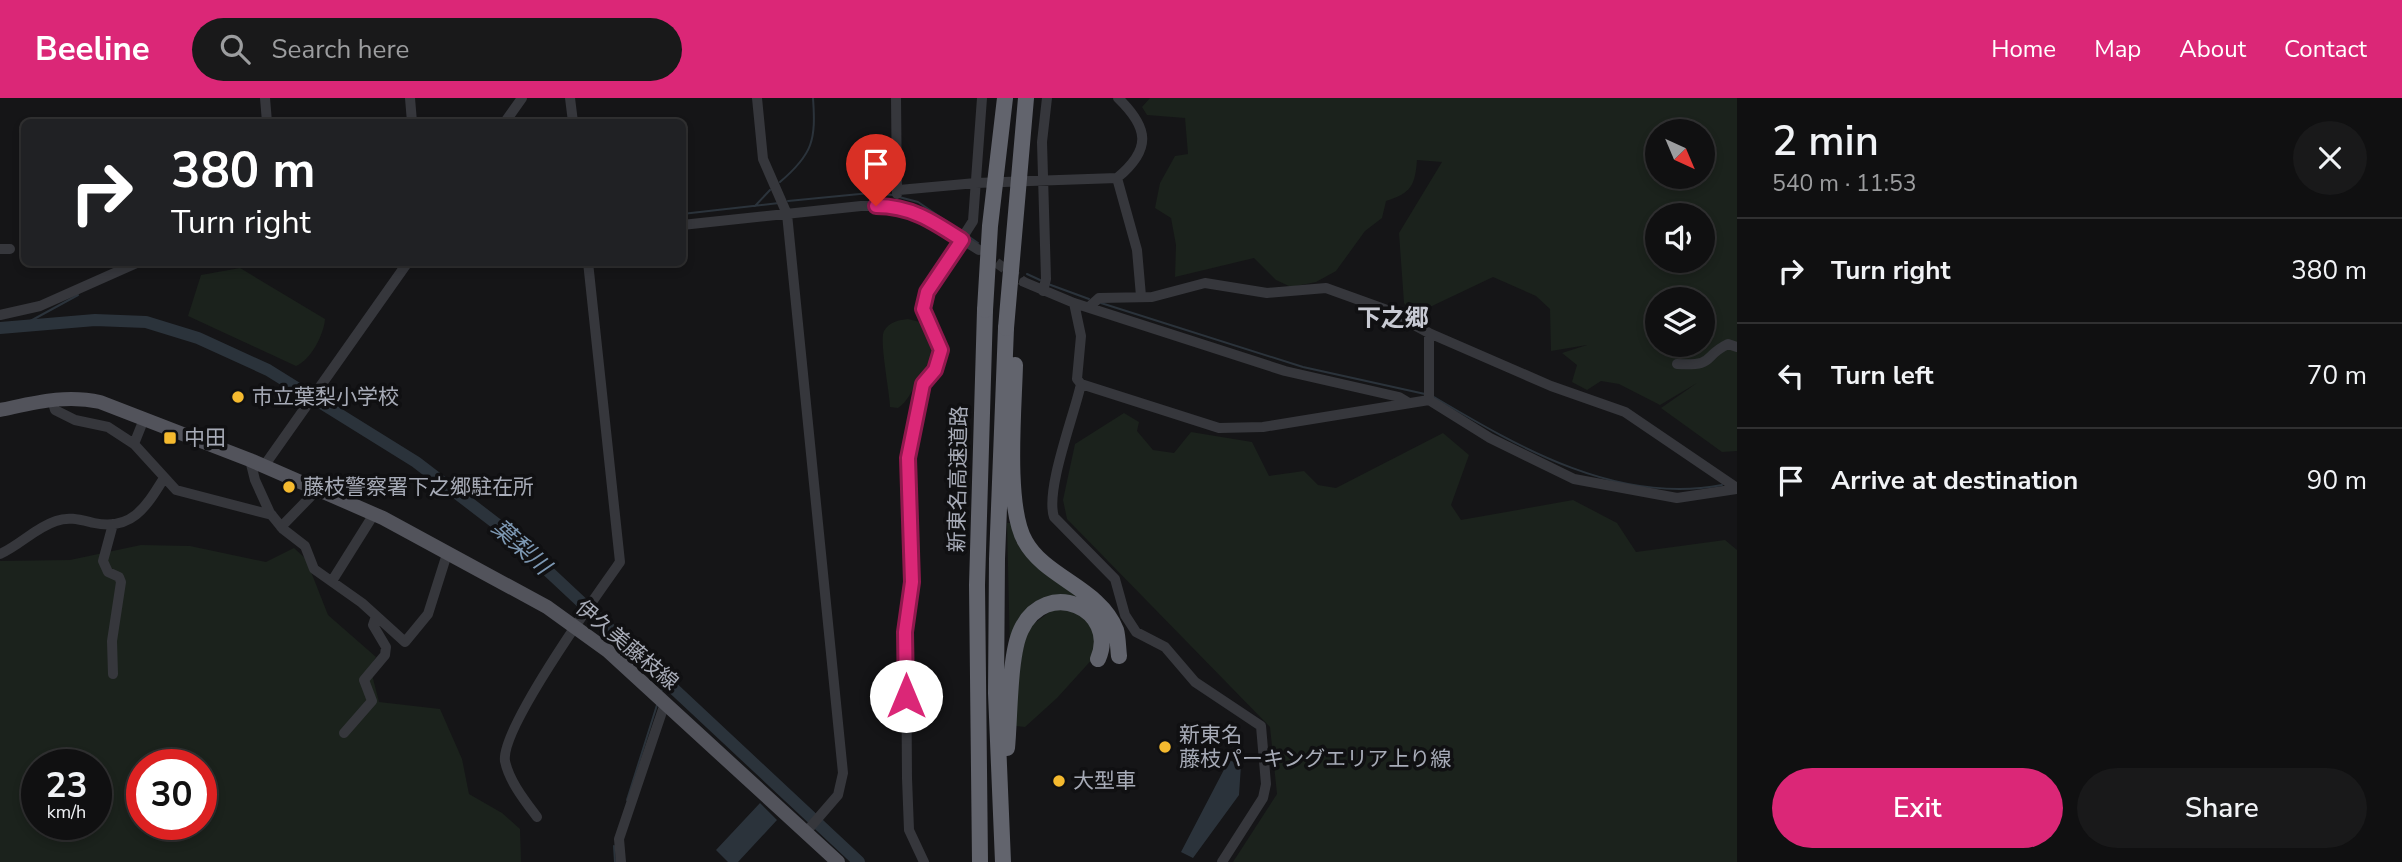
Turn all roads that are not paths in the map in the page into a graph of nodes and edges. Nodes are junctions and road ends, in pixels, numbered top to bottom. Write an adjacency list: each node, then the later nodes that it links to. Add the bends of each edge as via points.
1 (264, 98): 12 (street)
2 (410, 98): 13 (street)
3 (522, 98): 14 (street)
4 (570, 98): 15 (street)
5 (757, 98): 21 (street, via 763,159)
6 (896, 98): 19 (street)
7 (982, 98): 18 (street)
8 (1005, 98): 70 (highway, 新東名高速道路, bridge, via 985,310 977,585)
9 (1047, 98): 17 (street)
10 (1118, 98): 16 (street, via 1134,114 1144,137 1143,148)
11 (1025, 100): 34 (highway, 新東名高速道路, bridge)
12 (267, 119)
13 (412, 119)
14 (507, 119)
15 (573, 119)
16 (1117, 178): 17 (street); 30 (street, via 1137,250)
17 (1042, 180): 18 (street); 29 (street)
18 (975, 183): 19 (street); 23 (street, via 973,221)
19 (899, 190): 20 (street)
20 (891, 206): 21 (street); 23 (street, via 918,212)
21 (787, 215): 22 (street); 66 (street, via 843,773 838,795)
22 (686, 225)
23 (962, 240): 24 (street); 69 (street, via 924,298 925,320 941,350 935,370 923,384 908,458 912,582 905,632 906,778 909,831)
24 (979, 250)
25 (130, 266): 33 (street, via 40,306)
26 (405, 266): 46 (street)
27 (588, 266): 58 (street, via 620,562)
28 (1024, 282): 29 (street)
29 (1043, 291): 31 (street)
30 (1141, 296): 32 (street, via 1099,298); 35 (street, via 1205,283 1268,293 1326,288 1395,313)
31 (1074, 303): 32 (street); 38 (street, via 1081,336 1077,379)
32 (1089, 307): 41 (street, via 1286,371)
33 (0, 314)
34 (1011, 328): 59 (highway, via 1019,528 1040,560 1099,604 1116,630); 64 (highway, 新東名高速道路, via 997,572)
35 (1429, 333): 40 (street); 48 (street, via 1551,386 1625,412)
36 (1737, 347): 37 (street, via 1728,344 1699,365)
37 (1677, 364)
38 (1081, 384): 41 (street, via 1219,428 1263,427); 72 (street, via 1050,502 1054,517 1115,579 1125,615 1136,632 1165,647 1195,681 1261,726 1263,798)
39 (52, 399): 42 (main road, 伊久美藤枝線); 43 (main road, 伊久美藤枝線, via 83,398); 44 (street, via 55,410 62,414 108,428)
40 (1429, 400): 41 (street); 48 (street, via 1490,438 1574,479 1677,498)
41 (1409, 403)
42 (0, 410)
43 (145, 419): 44 (street); 45 (main road, 伊久美藤枝線)
44 (134, 444): 47 (street)
45 (250, 460): 46 (main road, 伊久美藤枝線); 51 (street)
46 (264, 466): 49 (main road, 伊久美藤枝線)
47 (164, 478): 51 (street, via 176,490); 52 (street, via 135,518)
48 (1737, 488)
49 (318, 489): 50 (main road, 伊久美藤枝線); 53 (street)
50 (374, 514): 55 (main road, 伊久美藤枝線); 56 (street)
51 (272, 515): 53 (street)
52 (113, 524): 54 (street, via 56,521); 61 (street, via 103,561 121,582 112,641)
53 (281, 527): 56 (street, via 304,546 318,573)
54 (0, 554)
55 (447, 554): 57 (street, via 428,614 405,642); 58 (main road, 伊久美藤枝線)
56 (332, 581): 57 (street)
57 (376, 616): 63 (street, via 373,625 386,647 365,680 372,701)
58 (576, 623): 62 (main road, 伊久美藤枝線); 65 (street, via 521,716 505,759)
59 (1119, 656)
60 (1098, 659): 64 (highway, via 1100,629 1089,612 1050,601 1027,617 1015,655)
61 (113, 674)
62 (665, 703): 66 (main road, 伊久美藤枝線); 67 (street, via 619,839)
63 (344, 733)
64 (1001, 806): 71 (highway, 新東名高速道路)
65 (537, 817)
66 (806, 832): 68 (main road, 伊久美藤枝線)
67 (621, 862)
68 (838, 862)
69 (924, 862)
70 (980, 862)
71 (1003, 862)
72 (1222, 862)

